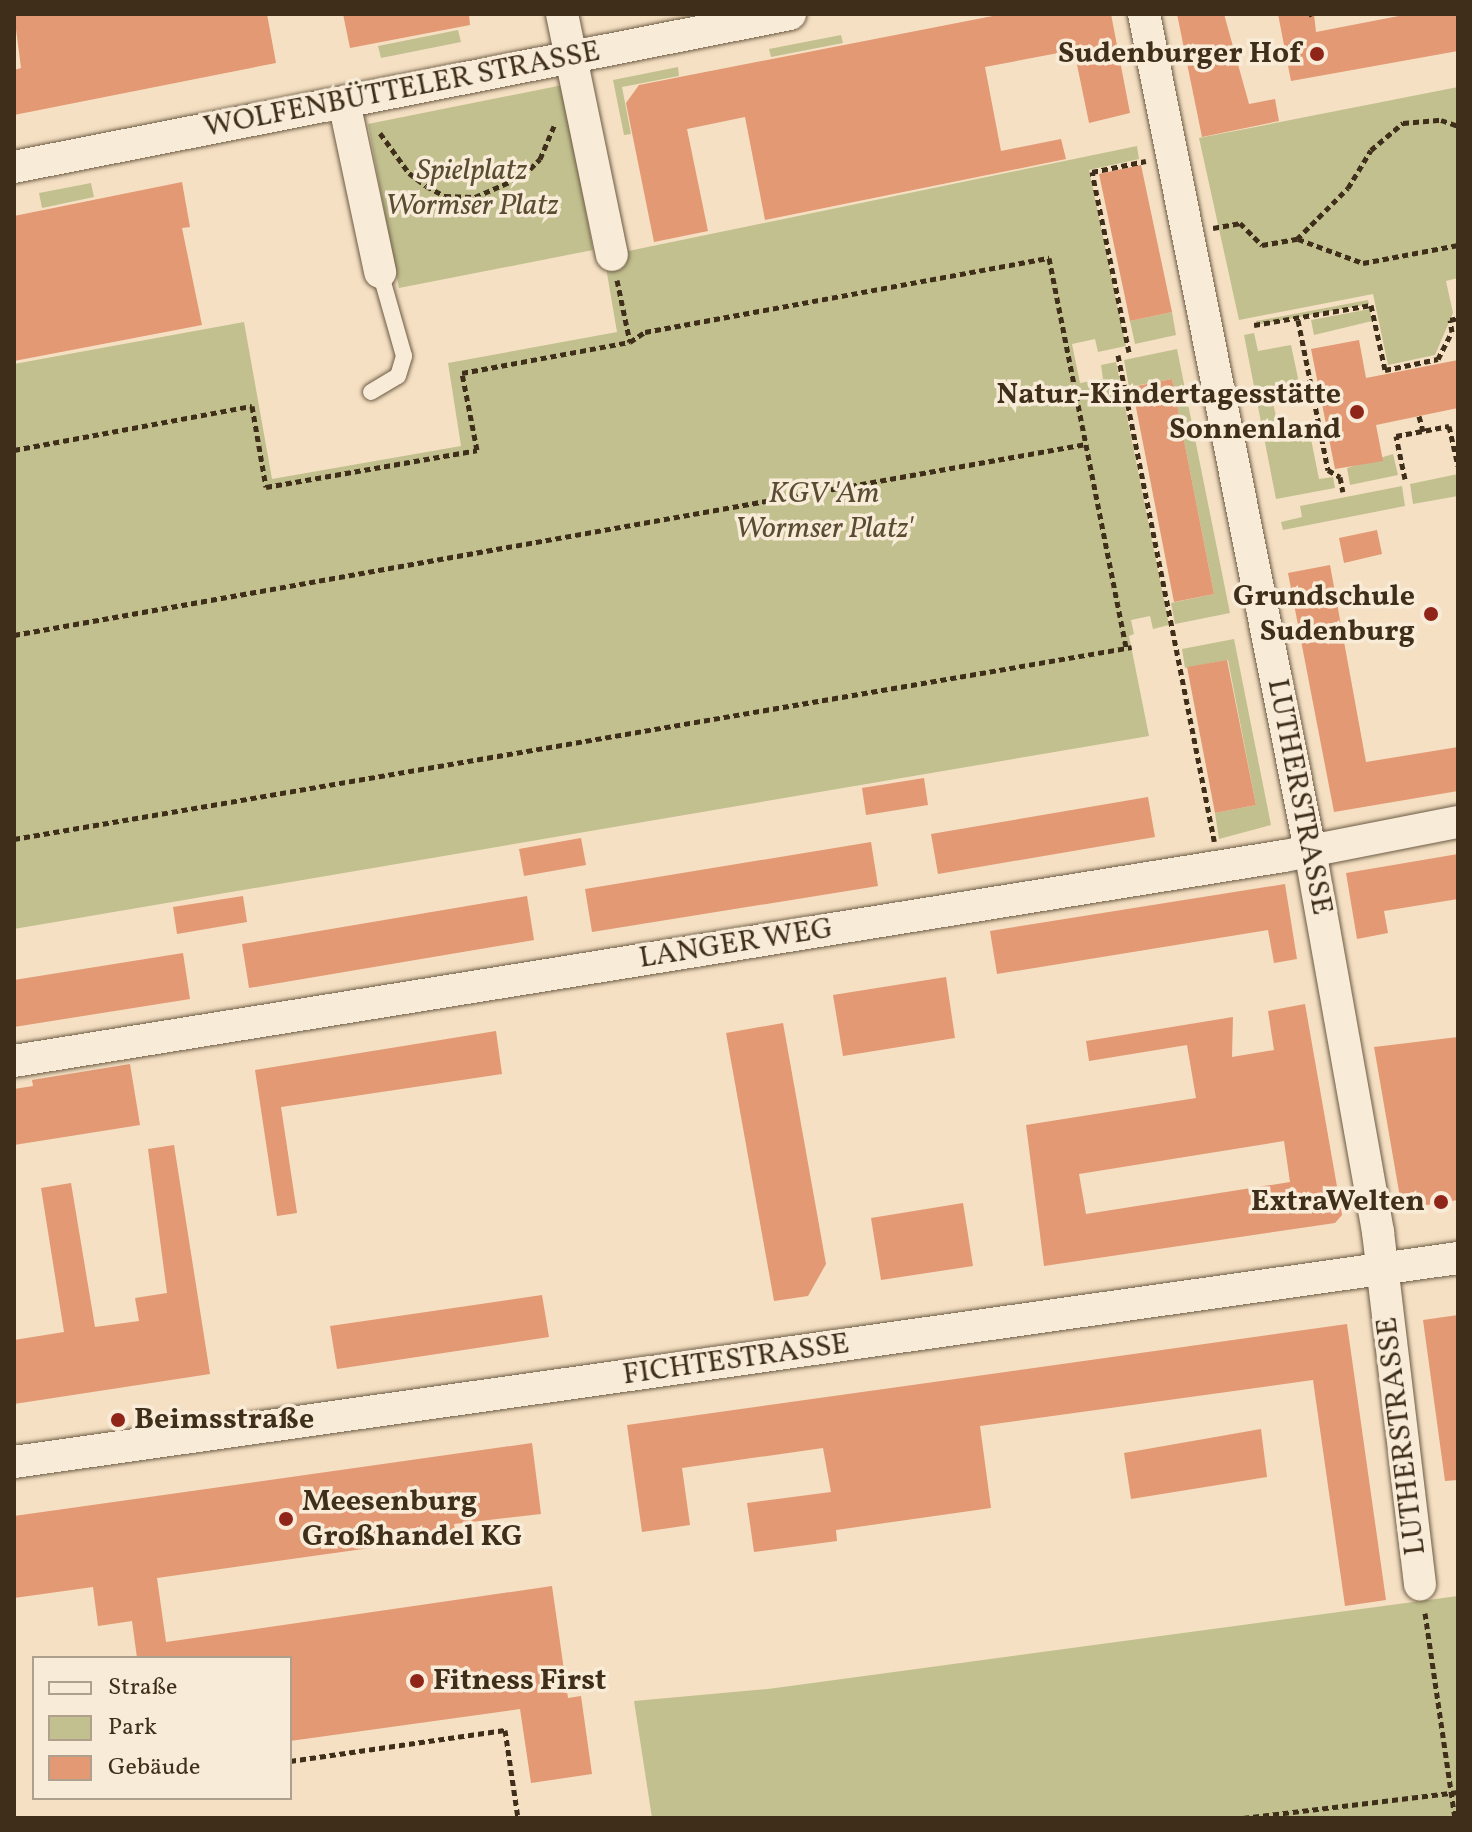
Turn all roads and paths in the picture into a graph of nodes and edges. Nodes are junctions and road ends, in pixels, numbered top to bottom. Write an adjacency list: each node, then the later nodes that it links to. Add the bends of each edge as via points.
1 (562, 14): 4 (street)
2 (790, 14): 4 (street, WOLFENBÜTTELER STRASSE)
3 (1144, 14): 33 (street, LUTHERSTRASSE)
4 (571, 56): 5 (street); 6 (street, WOLFENBÜTTELER STRASSE)
5 (578, 93): 8 (path, via 560,96 551,139 540,159 504,188 475,197 445,196 426,186 409,173 384,132); 14 (street)
6 (344, 102): 8 (street); 10 (street, WOLFENBÜTTELER STRASSE)
7 (1458, 126): 12 (path, via 1441,120 1403,123 1371,150 1348,188)
8 (351, 136): 15 (street)
9 (1146, 160): 20 (path, via 1092,172)
10 (14, 167)
11 (1219, 227): 12 (path, via 1240,223 1262,245)
12 (1297, 239): 13 (path, via 1363,263)
13 (1458, 245)
14 (612, 255): 19 (path)
15 (380, 272): 22 (lane, via 404,356 398,376)
16 (1458, 318): 17 (path, via 1450,320 1452,332 1438,359 1385,370 1371,305)
17 (1298, 320): 18 (path); 29 (path, via 1328,470 1340,477)
18 (1254, 325)
19 (630, 342): 25 (path, via 645,332 1049,258); 26 (path, via 462,373 477,450 296,482 266,487 252,406)
20 (1129, 352)
21 (1118, 355): 34 (path)
22 (371, 392)
23 (1419, 416): 24 (path)
24 (1423, 431): 27 (path, via 1449,426); 28 (path, via 1396,436)
25 (1086, 444): 30 (path); 32 (path, via 1129,647)
26 (14, 450)
27 (1458, 466)
28 (1405, 479)
29 (1343, 492)
30 (14, 635)
31 (1458, 822): 33 (street, LANGER WEG)
32 (14, 839)
33 (1310, 850): 34 (street, LANGER WEG); 37 (street, LUTHERSTRASSE)
34 (1218, 866): 35 (street, LANGER WEG)
35 (14, 1061)
36 (1458, 1258): 37 (street, FICHTESTRASSE)
37 (1384, 1268): 38 (street, FICHTESTRASSE); 39 (street, LUTHERSTRASSE)
38 (14, 1462)
39 (1420, 1585): 41 (path)
40 (292, 1761): 42 (path, via 505,1730)
41 (1454, 1792): 43 (path); 44 (path)
42 (518, 1818)
43 (1243, 1818)
44 (1455, 1818)

